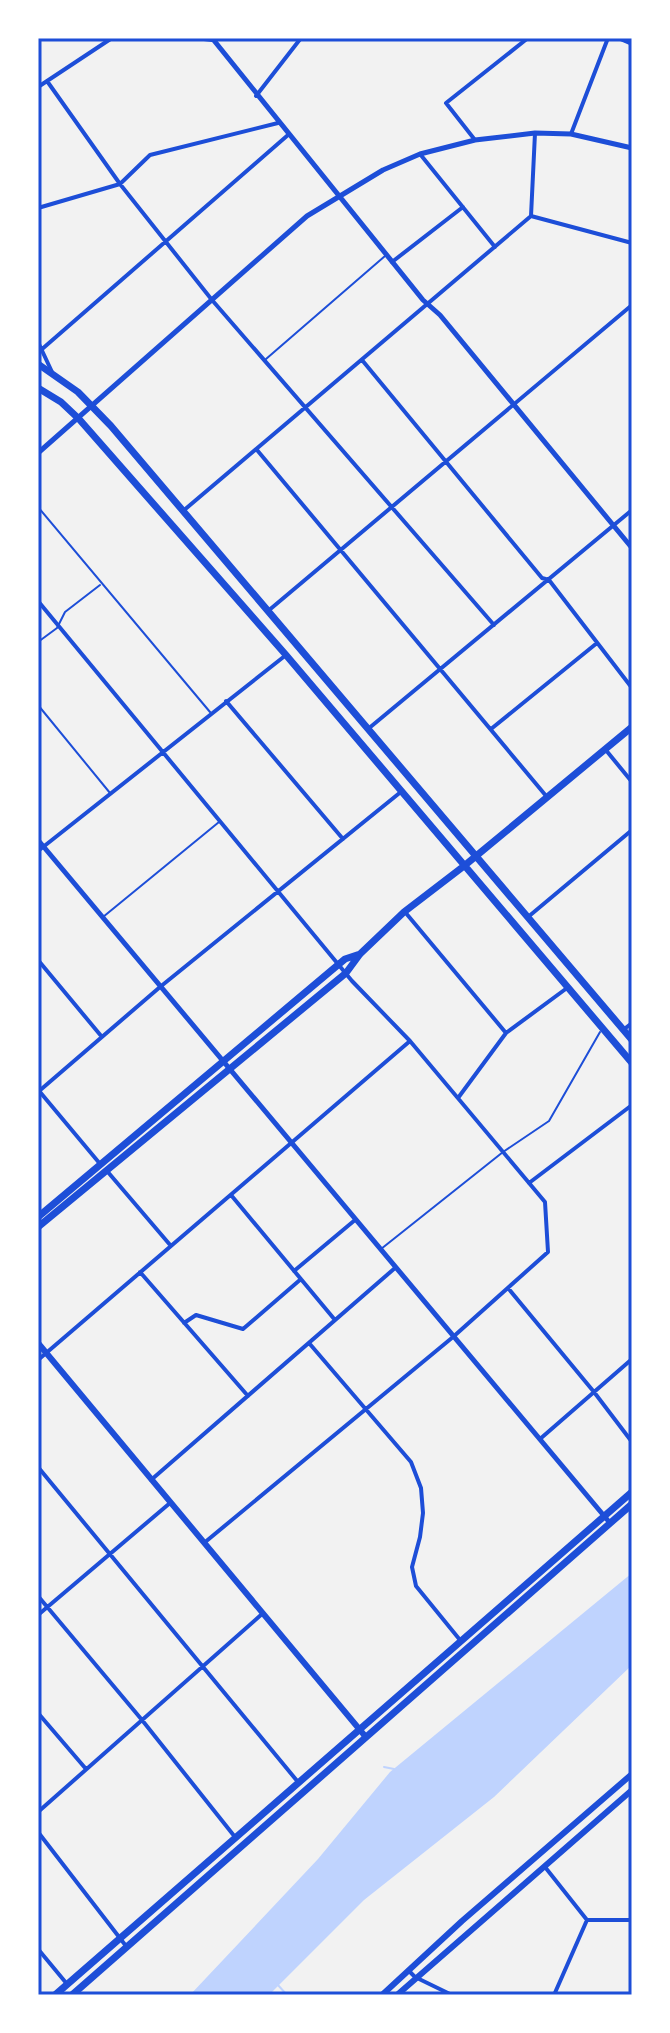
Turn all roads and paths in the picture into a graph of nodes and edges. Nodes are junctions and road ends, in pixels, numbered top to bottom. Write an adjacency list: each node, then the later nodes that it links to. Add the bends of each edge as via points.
1 (112, 38): 10 (street)
2 (196, 38): 7 (street)
3 (301, 38): 12 (street)
4 (528, 38): 8 (street)
5 (608, 38): 15 (street)
6 (618, 38): 9 (street)
7 (212, 39): 12 (street)
8 (521, 40): 17 (street, via 446,103)
9 (632, 44)
10 (47, 81): 11 (street); 20 (street)
11 (38, 87)
12 (256, 96): 13 (street)
13 (278, 123): 16 (street); 20 (street, via 150,155)
14 (535, 133): 15 (street); 17 (street); 24 (street)
15 (571, 134): 18 (street)
16 (288, 135): 21 (street); 25 (street)
17 (475, 140): 19 (street)
18 (632, 148)
19 (420, 154): 21 (street); 22 (street)
20 (120, 184): 23 (street); 25 (street)
21 (338, 196): 28 (street); 30 (street, via 307,216)
22 (463, 207): 27 (street); 29 (street)
23 (38, 208)
24 (531, 216): 26 (street); 27 (street)
25 (165, 242): 30 (street); 34 (street)
26 (632, 243)
27 (495, 247): 31 (street)
28 (386, 255): 29 (street); 36 (lane)
29 (392, 262): 31 (street)
30 (212, 300): 36 (street); 41 (street)
31 (428, 304): 35 (street); 40 (street)
32 (632, 305): 40 (street)
33 (38, 342): 34 (street)
34 (41, 350): 38 (street)
35 (362, 360): 42 (street); 46 (street)
36 (264, 361): 42 (street)
37 (38, 364): 38 (main road)
38 (54, 374): 41 (main road)
39 (38, 388): 43 (main road)
40 (514, 403): 46 (street); 51 (street)
41 (92, 404): 43 (street); 50 (main road)
42 (305, 408): 44 (street); 47 (street)
43 (79, 419): 45 (street); 62 (main road)
44 (257, 450): 50 (street); 52 (street)
45 (38, 453)
46 (445, 460): 47 (street); 54 (street)
47 (390, 506): 52 (street); 59 (street)
48 (38, 507): 55 (lane)
49 (632, 510): 51 (street)
50 (183, 511): 57 (main road)
51 (613, 525): 53 (street); 54 (street)
52 (339, 548): 57 (street); 63 (street)
53 (632, 548)
54 (549, 580): 59 (street); 61 (street)
55 (102, 583): 58 (lane); 67 (lane)
56 (38, 601): 58 (street)
57 (268, 611): 69 (main road)
58 (57, 624): 60 (lane); 72 (street)
59 (494, 625): 63 (street)
60 (38, 642)
61 (597, 643): 64 (street); 70 (street)
62 (286, 655): 65 (street); 74 (main road)
63 (439, 668): 69 (street); 70 (street)
64 (632, 688)
65 (226, 701): 67 (street); 79 (street)
66 (38, 705): 75 (lane)
67 (211, 713): 72 (street)
68 (632, 727): 71 (main road)
69 (368, 729): 82 (main road)
70 (491, 729): 76 (street)
71 (605, 749): 73 (street); 76 (main road)
72 (163, 751): 75 (street); 77 (street)
73 (632, 782)
74 (402, 791): 79 (street); 83 (main road)
75 (110, 793): 81 (street)
76 (547, 797): 82 (main road)
77 (220, 820): 84 (street); 87 (lane)
78 (632, 830): 86 (street)
79 (343, 839): 84 (street)
80 (38, 840): 81 (street)
81 (41, 849): 87 (street)
82 (476, 856): 83 (main road); 86 (main road)
83 (464, 866): 85 (main road); 93 (main road)
84 (279, 891): 90 (street); 92 (street)
85 (404, 912): 88 (main road); 97 (street)
86 (528, 917): 96 (main road)
87 (102, 918): 92 (street)
88 (360, 954): 90 (main road); 91 (main road)
89 (38, 960): 98 (street)
90 (339, 965): 91 (street); 101 (main road)
91 (346, 973): 100 (street); 103 (main road)
92 (160, 987): 98 (street); 101 (street)
93 (568, 987): 95 (main road); 97 (street)
94 (632, 1023): 96 (street)
95 (603, 1028): 102 (main road); 108 (lane, via 549,1121)
96 (623, 1030): 99 (main road)
97 (506, 1033): 105 (street)
98 (102, 1037): 104 (street)
99 (632, 1040)
100 (410, 1041): 105 (street); 107 (street)
101 (222, 1062): 103 (street); 109 (main road)
102 (632, 1063)
103 (228, 1070): 107 (street); 110 (main road)
104 (38, 1091): 109 (street)
105 (458, 1098): 108 (street)
106 (632, 1105): 111 (street)
107 (290, 1143): 112 (street); 114 (street)
108 (503, 1152): 111 (street); 117 (lane)
109 (101, 1164): 110 (street); 113 (main road)
110 (107, 1171): 115 (main road); 116 (street)
111 (529, 1183): 122 (street, via 545,1202 548,1252)
112 (231, 1195): 116 (street); 119 (street)
113 (38, 1217)
114 (355, 1220): 117 (street); 119 (street)
115 (38, 1227)
116 (171, 1246): 120 (street)
117 (380, 1250): 118 (street)
118 (395, 1268): 123 (street); 125 (street)
119 (294, 1271): 121 (street)
120 (140, 1272): 124 (street); 128 (street)
121 (301, 1279): 123 (street); 124 (street, via 243,1329 196,1315)
122 (508, 1288): 125 (street); 131 (street)
123 (335, 1320): 127 (street)
124 (184, 1323): 132 (street)
125 (453, 1337): 133 (street); 134 (street)
126 (38, 1343): 128 (main road)
127 (309, 1343): 132 (street); 133 (street)
128 (46, 1353): 130 (street); 137 (main road)
129 (632, 1359): 131 (street)
130 (38, 1360)
131 (594, 1392): 134 (street); 135 (street)
132 (248, 1396): 137 (street)
133 (365, 1410): 142 (street); 148 (street, via 411,1462 423,1513 412,1567 416,1586)
134 (539, 1439): 141 (street)
135 (632, 1442)
136 (38, 1467): 143 (street)
137 (151, 1480): 139 (main road)
138 (632, 1492): 141 (main road)
139 (170, 1503): 142 (main road); 143 (street)
140 (632, 1504): 141 (main road)
141 (607, 1520): 148 (main road); 152 (main road)
142 (204, 1543): 146 (main road)
143 (110, 1554): 145 (street); 149 (street)
144 (38, 1596): 145 (street)
145 (47, 1607): 147 (street); 151 (street)
146 (262, 1614): 149 (street); 152 (main road)
147 (38, 1615)
148 (461, 1642): 152 (main road)
149 (203, 1666): 151 (street); 155 (street)
150 (38, 1713): 153 (street)
151 (142, 1720): 153 (street); 159 (street)
152 (362, 1732): 155 (main road); 163 (main road)
153 (86, 1769): 157 (street)
154 (632, 1774): 165 (main road)
155 (300, 1784): 159 (main road)
156 (632, 1790): 160 (main road)
157 (38, 1812)
158 (38, 1832): 163 (street)
159 (237, 1839): 163 (main road)
160 (545, 1867): 161 (street); 166 (main road)
161 (587, 1920): 162 (street); 173 (street)
162 (632, 1920)
163 (123, 1943): 167 (main road); 169 (main road)
164 (38, 1949): 167 (street)
165 (408, 1970): 166 (street); 170 (main road)
166 (415, 1977): 171 (main road); 172 (street)
167 (67, 1984): 168 (main road)
168 (55, 1995)
169 (72, 1995)
170 (382, 1995)
171 (397, 1995)
172 (452, 1995)
173 (554, 1995)

